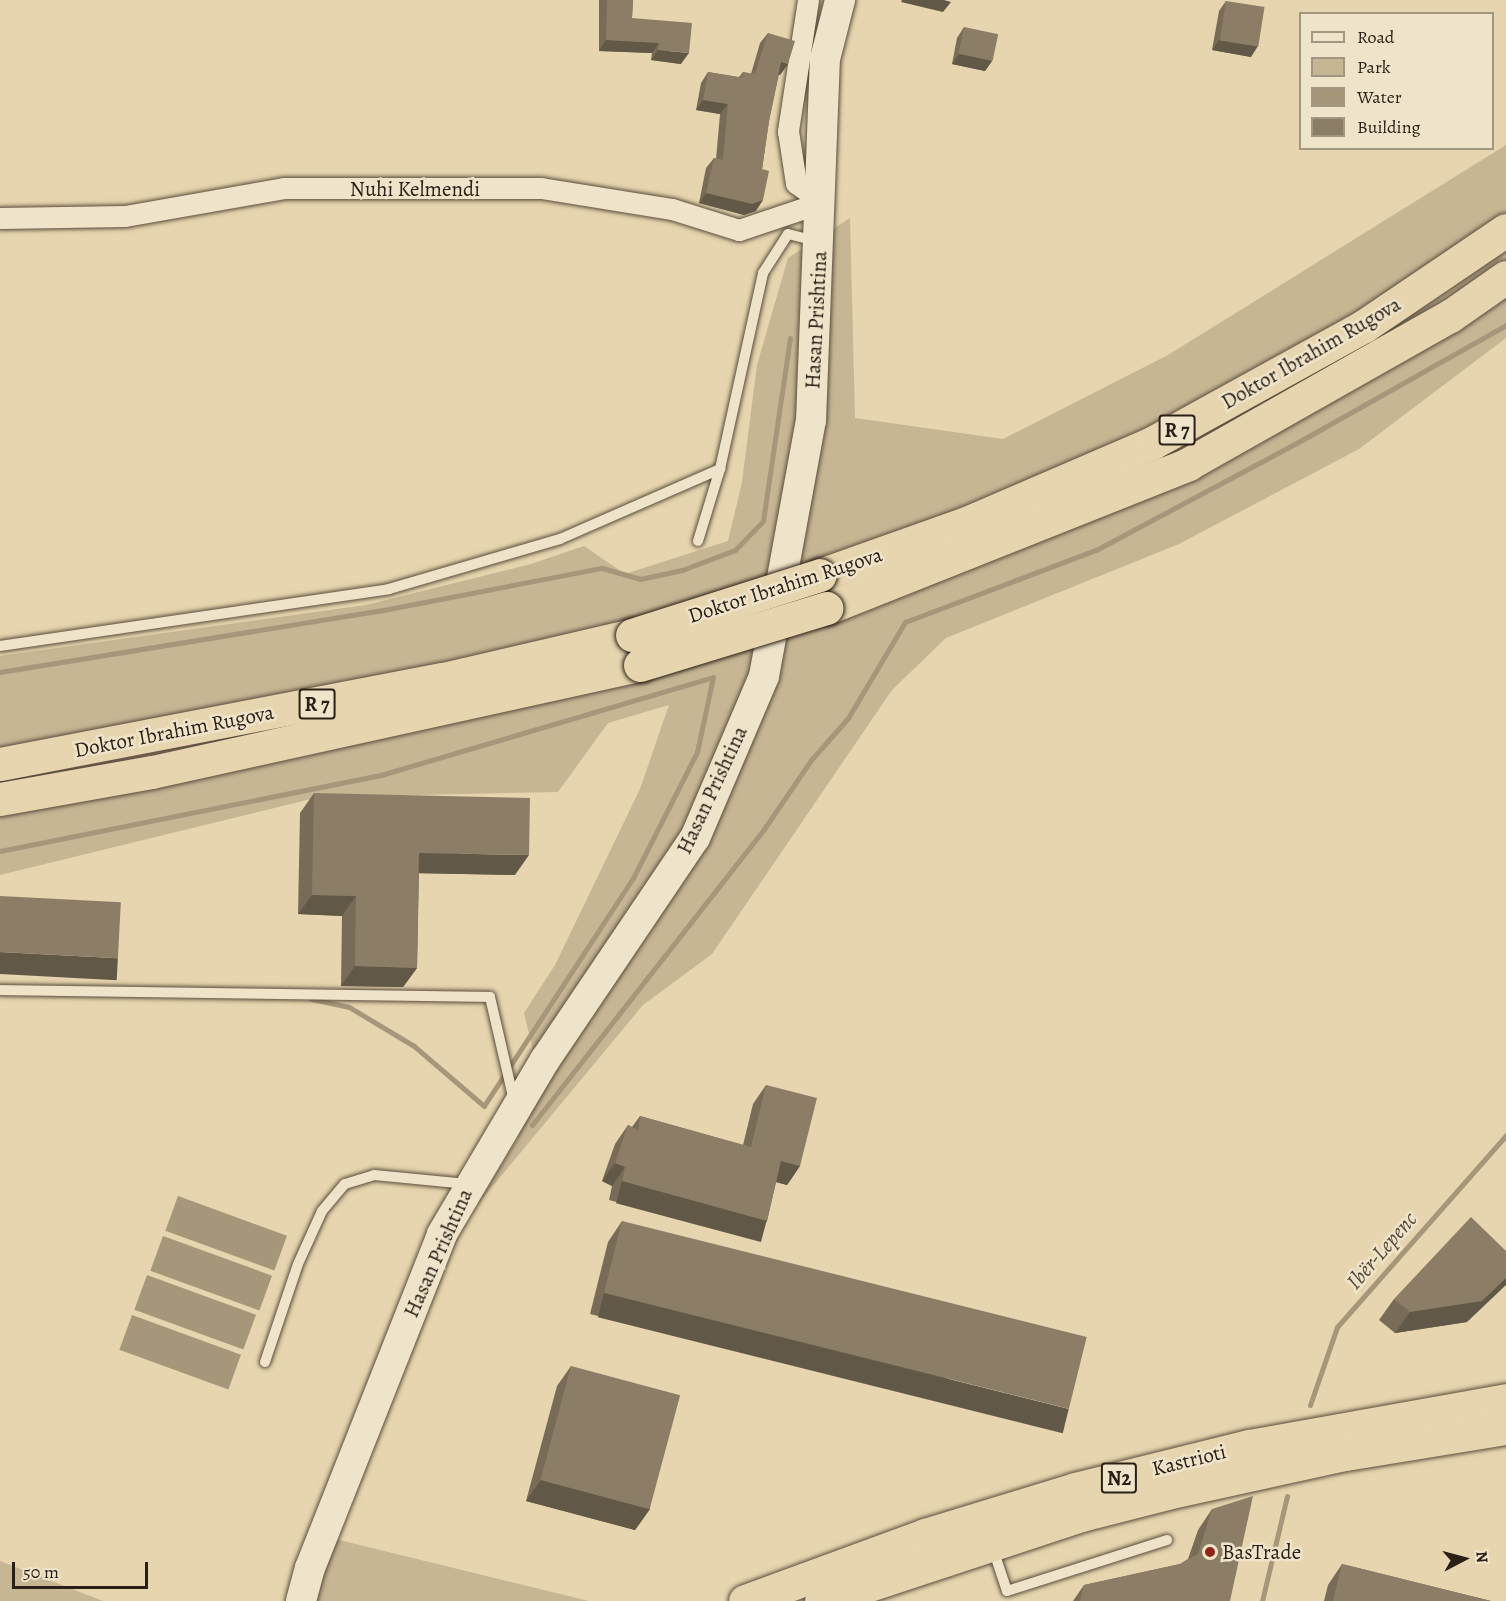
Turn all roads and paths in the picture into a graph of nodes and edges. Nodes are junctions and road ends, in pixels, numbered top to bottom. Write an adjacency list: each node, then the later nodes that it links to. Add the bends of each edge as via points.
1 (808, 0): 3 (street, via 788,130 796,183)
2 (840, 0): 3 (main road, Hasan Prishtina, via 825,59)
3 (822, 202): 4 (street, Nuhi Kelmendi, via 739,230 672,209 541,188 285,188 125,216); 6 (main road, Hasan Prishtina)
4 (0, 218)
5 (1506, 230): 11 (highway, Doktor Ibrahim Rugova / R 7, bridge, via 1364,326 1152,443 969,522 820,575)
6 (820, 242): 8 (lane, via 788,234 763,273); 15 (main road, Hasan Prishtina, via 811,421 764,676 695,838)
7 (1506, 277): 11 (highway, Doktor Ibrahim Rugova / R 7, bridge, via 1450,316 1188,464 827,608)
8 (720, 469): 9 (lane); 10 (lane, via 560,539 388,589)
9 (698, 541)
10 (0, 646)
11 (636, 650): 12 (highway, Doktor Ibrahim Rugova / R 7, via 444,679); 13 (highway, Doktor Ibrahim Rugova / R 7, via 164,770)
12 (0, 764)
13 (0, 799)
14 (0, 990): 15 (lane, via 490,998)
15 (516, 1110): 16 (main road, Hasan Prishtina)
16 (468, 1184): 17 (lane, via 374,1175 345,1184 317,1221); 22 (main road, Hasan Prishtina, via 442,1234)
17 (265, 1362)
18 (1506, 1400): 26 (highway, Kastrioti / N2, via 1261,1444 1086,1486 925,1535)
19 (1506, 1428): 21 (highway, Kastrioti / N2, via 1255,1472 1081,1515)
20 (1167, 1540): 23 (lane)
21 (991, 1544): 23 (lane); 27 (highway, Kastrioti / N2)
22 (310, 1568): 24 (main road, Hasan Prishtina); 25 (main road, Hasan Prishtina)
23 (1008, 1596)
24 (291, 1601)
25 (301, 1601)
26 (745, 1601)
27 (821, 1601)

